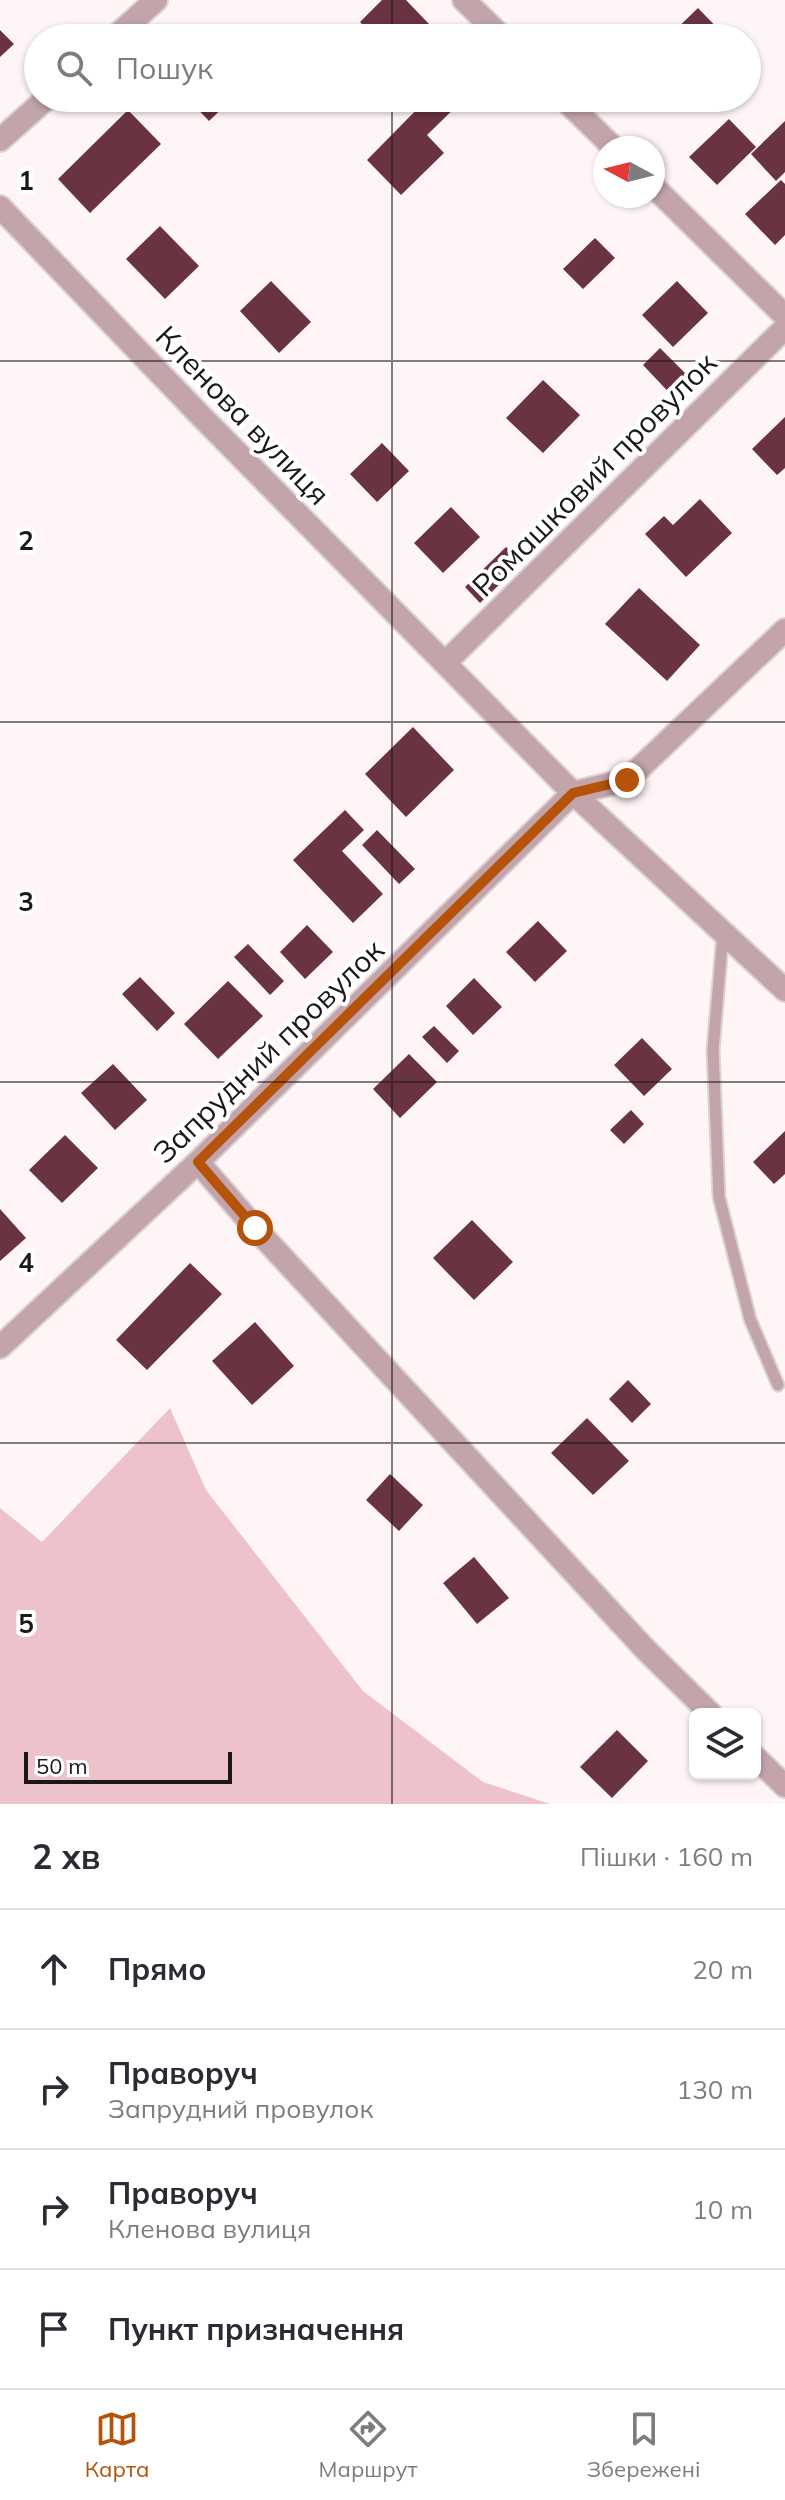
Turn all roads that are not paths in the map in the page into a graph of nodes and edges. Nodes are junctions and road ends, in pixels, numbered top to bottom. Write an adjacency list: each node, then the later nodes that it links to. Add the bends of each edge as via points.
1 (156, 0): 3 (street)
2 (464, 0): 4 (street)
3 (129, 24)
4 (489, 24)
5 (31, 112): 8 (street)
6 (577, 112): 7 (street)
7 (602, 136)
8 (0, 140)
9 (665, 198): 11 (street)
10 (0, 207): 14 (street, Кленова вулиця)
11 (785, 316)
12 (785, 328): 14 (street, Ромашковий провулок)
13 (785, 630): 15 (street, via 627,780)
14 (446, 662): 15 (street, Кленова вулиця)
15 (573, 793): 16 (street, Кленова вулиця); 18 (street, Запрудний провулок)
16 (723, 932): 17 (street, Кленова вулиця); 20 (lane, via 713,1050 719,1197 750,1319)
17 (785, 990)
18 (198, 1162): 19 (street, Запрудний провулок); 21 (street)
19 (0, 1347)
20 (778, 1385)
21 (705, 1708)
22 (761, 1763): 23 (street)
23 (785, 1786)

